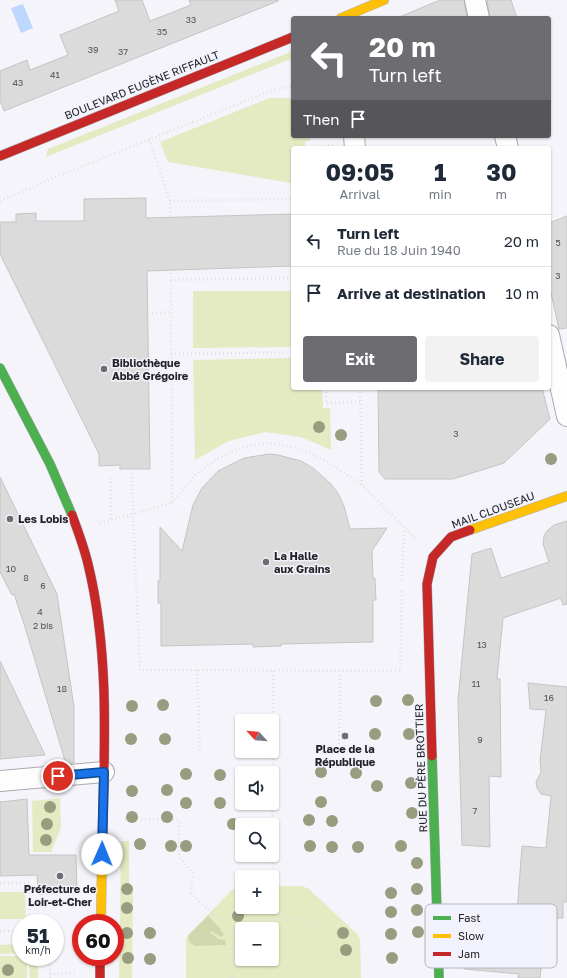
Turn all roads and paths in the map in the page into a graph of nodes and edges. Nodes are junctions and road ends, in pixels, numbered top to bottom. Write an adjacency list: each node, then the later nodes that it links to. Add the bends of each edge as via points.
1 (384, 0): 3 (street)
2 (475, 0): 4 (street)
3 (346, 16)
4 (479, 16)
5 (291, 38): 8 (street, BOULEVARD EUGÈNE RIFFAULT)
6 (291, 86): 7 (path, via 270,91)
7 (149, 139): 10 (path); 11 (path)
8 (0, 156)
9 (291, 199): 11 (path)
10 (0, 201)
11 (170, 201): 12 (path)
12 (170, 217)
13 (171, 270): 15 (path)
14 (291, 278): 15 (path)
15 (171, 280): 16 (path)
16 (171, 312): 17 (path); 20 (path)
17 (148, 313)
18 (551, 344): 25 (street)
19 (291, 352): 20 (path)
20 (171, 354): 30 (path)
21 (0, 368): 41 (street, via 67,503 88,563 101,633)
22 (326, 390): 24 (path, via 326,403)
23 (360, 390): 24 (path)
24 (361, 402): 28 (path)
25 (566, 409)
26 (132, 469): 31 (path)
27 (111, 476): 32 (path)
28 (362, 485): 30 (path, via 326,461 298,448 269,443 243,447 217,459 195,476); 34 (path)
29 (567, 496): 35 (street, MAIL CLOUSEAU, via 451,537)
30 (172, 503): 31 (path)
31 (133, 513): 32 (path); 36 (path, via 140,670)
32 (111, 519): 33 (path)
33 (94, 524)
34 (404, 528): 35 (path); 38 (path, via 400,671)
35 (433, 557): 45 (street, RUE DU PÈRE BROTTIER, via 427,584)
36 (197, 670): 37 (path); 40 (path)
37 (273, 671): 38 (path); 48 (path)
38 (340, 672): 39 (path)
39 (339, 752)
40 (200, 753)
41 (104, 772): 42 (street); 47 (street)
42 (0, 782)
43 (123, 819): 52 (path, via 179,820 179,857 193,873 191,893)
44 (0, 883): 46 (path, via 30,883)
45 (437, 904)
46 (30, 914)
47 (101, 914)
48 (272, 920): 49 (path); 62 (path, via 303,920 313,926 321,934 331,962)
49 (248, 922)
50 (0, 931): 51 (path)
51 (12, 931)
52 (235, 935)
53 (235, 940): 60 (path, via 231,952)
54 (100, 966): 59 (street)
55 (267, 966): 61 (path)
56 (439, 968): 63 (street, RUE DU PÈRE BROTTIER)
57 (78, 972): 58 (path)
58 (50, 976)
59 (100, 978)
60 (232, 978)
61 (280, 978)
62 (331, 978)
63 (439, 978)

